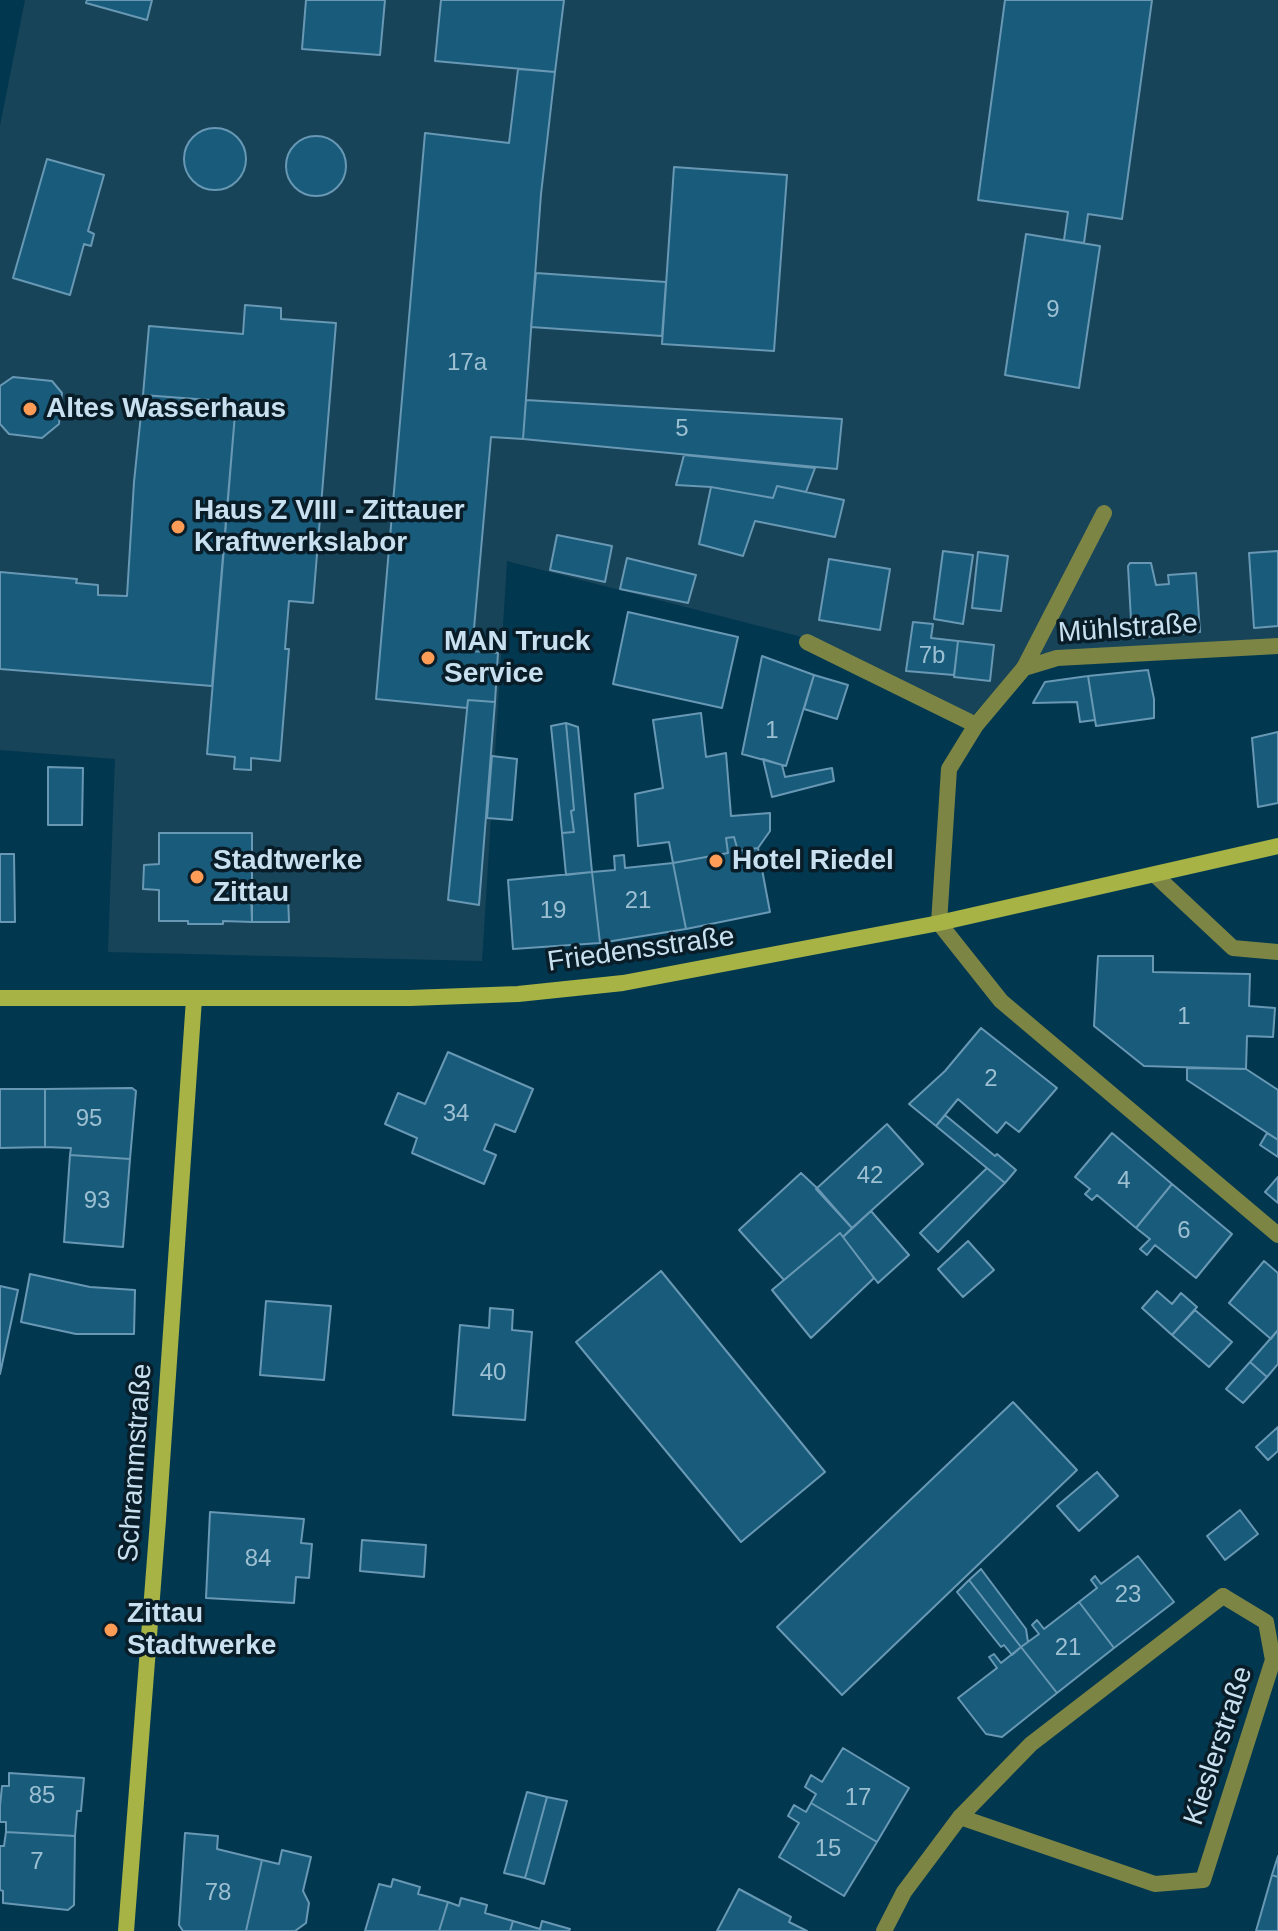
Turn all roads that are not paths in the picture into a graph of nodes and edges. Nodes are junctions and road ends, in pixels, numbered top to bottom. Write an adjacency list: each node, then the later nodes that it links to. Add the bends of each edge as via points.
1 (1104, 513): 4 (street)
2 (807, 642): 5 (street)
3 (1278, 646): 4 (street, Mühlstraße, via 1057,658)
4 (1024, 668): 5 (street, Mühlstraße)
5 (976, 725): 8 (street, Mühlstraße, via 949,769)
6 (1278, 846): 7 (main road, Friedensstraße)
7 (1155, 875): 8 (main road, Friedensstraße); 9 (street, via 1233,948)
8 (939, 923): 11 (main road, Friedensstraße, via 608,985 410,998); 12 (street, via 1001,1001)
9 (1278, 952)
10 (0, 998): 11 (main road, Friedensstraße)
11 (194, 999): 14 (main road, Schrammstraße)
12 (1278, 1235)
13 (960, 1817): 13 (street, Kieslerstraße, via 1031,1744 1223,1596 1266,1622 1273,1660 1203,1880 1155,1884); 15 (street, Kieslerstraße, via 904,1892)
14 (126, 1931)
15 (884, 1931)

